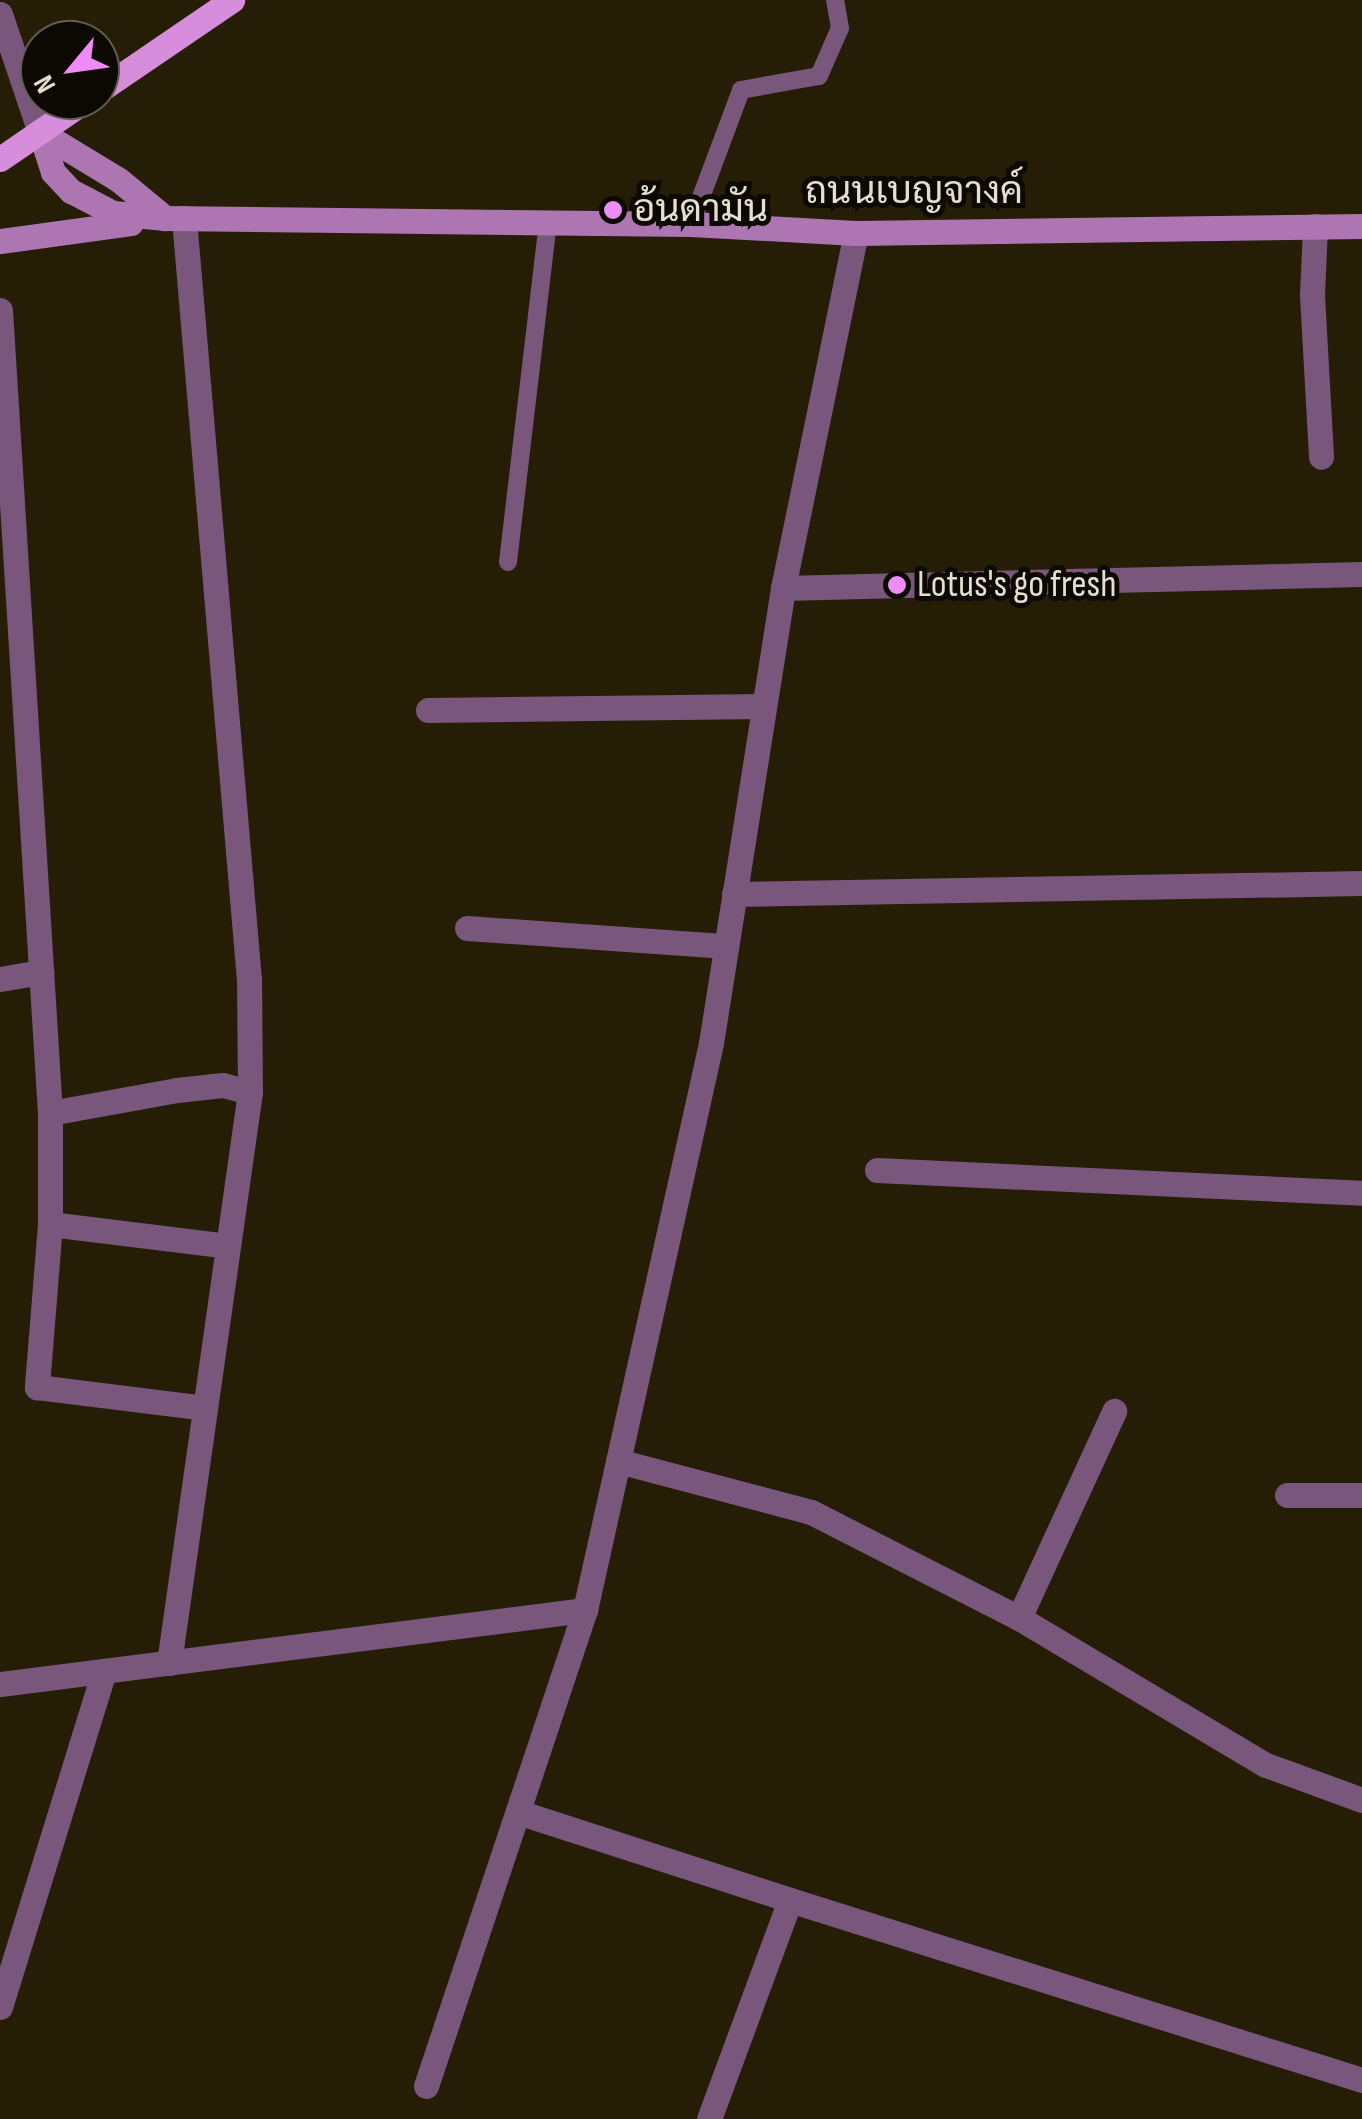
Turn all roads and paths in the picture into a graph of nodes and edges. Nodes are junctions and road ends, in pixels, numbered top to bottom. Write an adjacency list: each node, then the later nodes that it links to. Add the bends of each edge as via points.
1 (836, 0): 10 (lane, via 840,28 820,76 741,90)
2 (228, 1): 4 (main road)
3 (0, 14): 6 (street)
4 (120, 76)
5 (57, 120): 6 (main road)
6 (40, 132): 7 (main road); 8 (street); 8 (street, ถนนเบญจางค์, via 53,172 71,191 112,213)
7 (0, 159)
8 (175, 218): 9 (street, ถนนเบญจางค์); 14 (street, ถนนเบญจางค์); 28 (street, via 249,980)
9 (548, 223): 10 (street, ถนนเบญจางค์); 17 (lane)
10 (692, 224): 13 (street, ถนนเบญจางค์)
11 (1316, 226): 12 (street, ถนนเบญจางค์); 13 (street, ถนนเบญจางค์); 16 (street, via 1312,295)
12 (1362, 226)
13 (856, 233): 19 (street)
14 (0, 241)
15 (0, 310): 26 (street)
16 (1322, 457)
17 (508, 562)
18 (1362, 574): 19 (street)
19 (783, 588): 20 (street)
20 (764, 706): 21 (street); 23 (street)
21 (428, 710)
22 (1362, 883): 23 (street)
23 (734, 894): 25 (street)
24 (467, 928): 25 (street)
25 (726, 946): 36 (street, via 711,1043)
26 (41, 972): 27 (street); 29 (street)
27 (0, 978)
28 (250, 1092): 29 (street, via 223,1085); 33 (street)
29 (50, 1114): 32 (street)
30 (877, 1170): 31 (street)
31 (1362, 1193)
32 (50, 1224): 33 (street); 34 (street, via 37,1387)
33 (228, 1246): 34 (street)
34 (206, 1408): 41 (street)
35 (1114, 1411): 40 (street)
36 (618, 1462): 39 (street); 40 (street, via 810,1512)
37 (1362, 1495): 38 (street)
38 (1287, 1496)
39 (585, 1610): 41 (street); 45 (street)
40 (1019, 1618): 44 (street, via 1266,1765)
41 (168, 1663): 42 (street)
42 (104, 1671): 43 (street); 47 (street)
43 (0, 1684)
44 (1362, 1800)
45 (518, 1812): 46 (street); 49 (street)
46 (790, 1900): 48 (street); 50 (street)
47 (0, 2007)
48 (1362, 2080)
49 (426, 2086)
50 (710, 2119)

